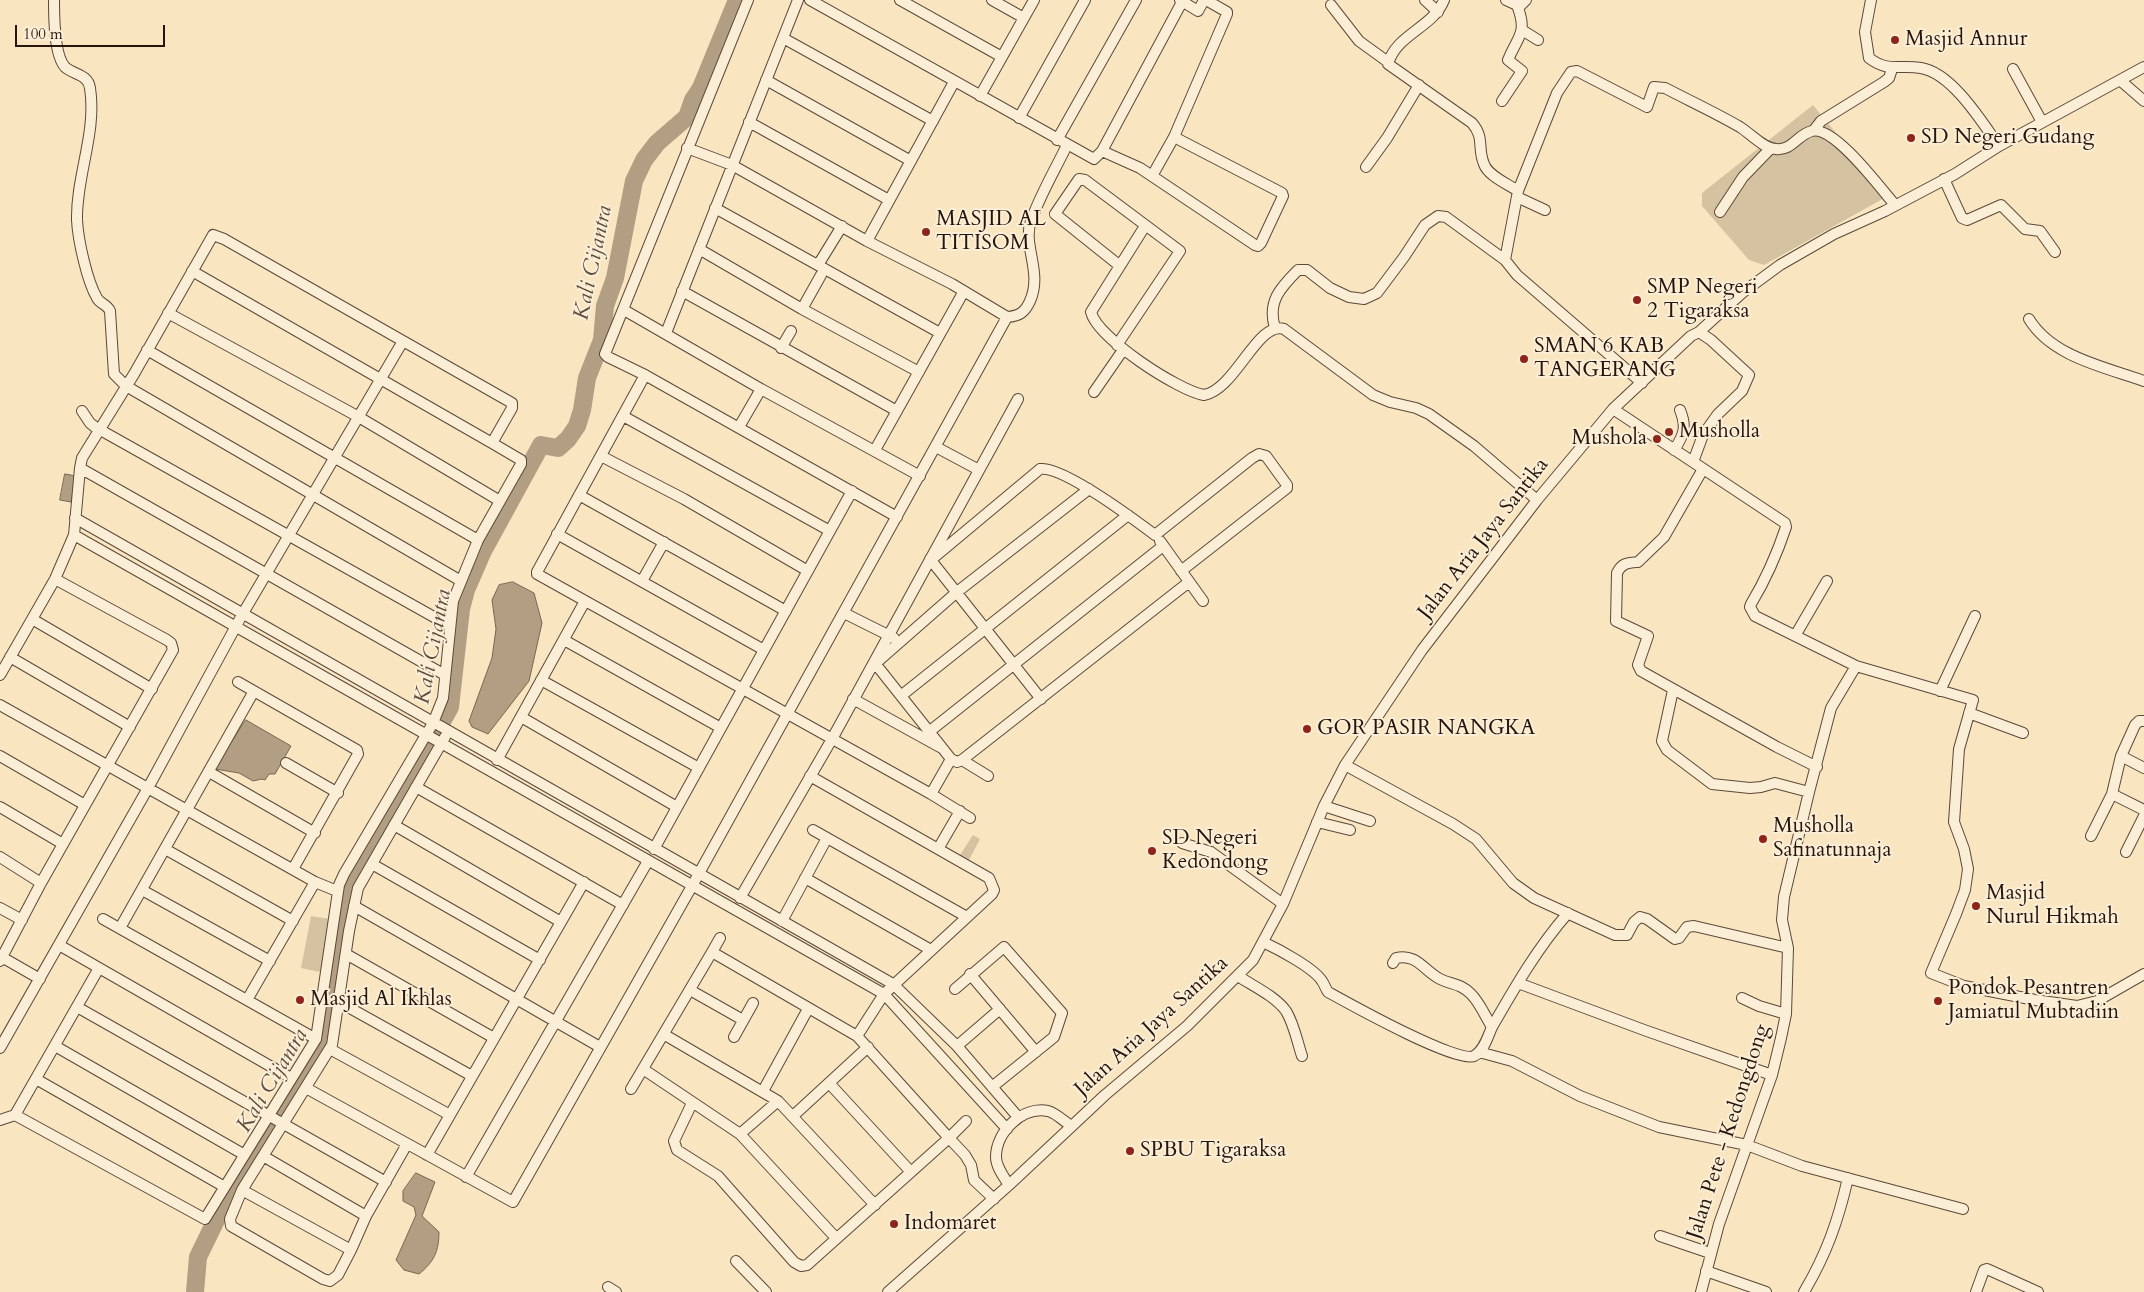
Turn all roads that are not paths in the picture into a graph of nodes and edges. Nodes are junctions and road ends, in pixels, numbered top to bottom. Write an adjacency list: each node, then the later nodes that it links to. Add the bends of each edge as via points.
1 (54, 0): 89 (street, via 58,48 64,65 86,79 90,88 92,109 77,222 87,274 97,299 110,311 114,374)
2 (748, 0): 45 (street)
3 (798, 0): 22 (street)
4 (810, 0): 31 (street)
5 (900, 0): 24 (street)
6 (992, 0): 20 (street)
7 (1034, 0): 20 (street)
8 (1085, 0): 36 (street)
9 (1136, 0): 42 (street)
10 (1205, 0): 16 (street, via 1198,11); 41 (street, via 1227,14)
11 (1425, 0): 19 (street)
12 (1444, 0): 19 (street)
13 (1506, 0): 18 (street)
14 (1526, 0): 18 (street)
15 (1871, 0): 27 (street, via 1865,32 1869,58)
16 (1181, 1): 47 (street)
17 (1331, 5): 25 (street, via 1359,41)
18 (1517, 5): 21 (street)
19 (1438, 12): 25 (street, via 1403,40)
20 (1024, 18): 24 (street)
21 (1522, 30): 23 (street); 35 (street, via 1508,60 1522,71)
22 (783, 38): 29 (street); 37 (street)
23 (1538, 40)
24 (1002, 57): 33 (street)
25 (1388, 62): 32 (street)
26 (2144, 67): 30 (street, Jalan Aria Jaya Santika)
27 (1892, 69): 40 (street, via 1890,78 1821,121); 44 (street, via 1915,67 1933,72 1971,106)
28 (2013, 69): 39 (street)
29 (766, 80): 38 (street); 48 (street)
30 (2121, 81): 34 (street); 39 (street, Jalan Aria Jaya Santika)
31 (954, 82): 33 (street); 37 (street)
32 (1419, 85): 50 (street); 53 (street, via 1472,122 1480,134 1484,165)
33 (980, 96): 36 (street)
34 (2144, 100)
35 (1502, 101)
36 (1019, 118): 42 (street)
37 (933, 121): 48 (street)
38 (749, 122): 49 (street); 54 (street)
39 (2042, 122): 44 (street, Jalan Aria Jaya Santika)
40 (1814, 130): 46 (street, via 1787,148); 55 (street, via 1829,134 1840,142)
41 (1174, 137): 51 (street); 51 (street, via 1282,193 1261,243 1255,245)
42 (1057, 140): 43 (street)
43 (1067, 144): 47 (street, via 1094,159); 73 (street, via 1030,222 1035,276 1032,295 1027,308 1019,316)
44 (1999, 146): 52 (street, Jalan Aria Jaya Santika)
45 (687, 148): 49 (street); 71 (street)
46 (1771, 148): 53 (street, via 1666,88 1654,87 1647,107 1574,70 1557,93); 58 (street, via 1743,177)
47 (1102, 151): 51 (street)
48 (911, 161): 54 (street)
49 (732, 165): 56 (street); 59 (street)
50 (1366, 167)
51 (1152, 176)
52 (1944, 179): 55 (street, Jalan Aria Jaya Santika); 63 (street, via 1962,218 1967,220 2001,205 2025,229 2040,231)
53 (1517, 194): 57 (street); 64 (street)
54 (889, 200): 61 (street)
55 (1895, 205): 77 (street, Jalan Aria Jaya Santika, via 1834,234 1780,265 1742,293)
56 (715, 208): 62 (street); 66 (street)
57 (1545, 210)
58 (1720, 212)
59 (842, 226): 61 (street); 66 (street)
60 (1145, 226): 65 (street); 65 (street, via 1079,179 1055,212); 82 (street, via 1180,253)
61 (867, 241): 68 (street)
62 (699, 249): 69 (street); 70 (street)
63 (2055, 252)
64 (1505, 260): 75 (street, via 1446,217 1438,216 1425,225 1377,293 1364,299 1349,297 1306,270 1298,270 1276,298 1271,314); 88 (street, via 1517,275)
65 (1120, 266): 82 (street, via 1091,312)
66 (819, 270): 70 (street); 79 (street)
67 (192, 271): 72 (street); 80 (street, via 210,238 217,235); 86 (street)
68 (964, 291): 73 (street); 79 (street)
69 (682, 292): 78 (street); 81 (street)
70 (802, 309): 84 (street)
71 (624, 310): 78 (street); 85 (street, via 605,354)
72 (168, 312): 83 (street); 97 (street)
73 (1007, 317): 102 (street)
74 (2030, 319): 87 (street, via 2045,339 2057,347)
75 (1275, 328): 82 (street, via 1257,343 1229,380 1204,395 1160,374); 116 (street, via 1284,329 1373,395 1429,414 1474,446)
76 (791, 331): 81 (street)
77 (1699, 332): 88 (street, Jalan Aria Jaya Santika); 107 (street, via 1749,376 1742,392 1718,414 1703,435)
78 (666, 333): 90 (street)
79 (940, 333): 84 (street)
80 (403, 340): 86 (street); 101 (street, via 512,403)
81 (781, 348): 96 (street)
82 (1120, 348): 91 (street)
83 (147, 350): 89 (street); 105 (street)
84 (919, 372): 96 (street)
85 (645, 375): 98 (street); 99 (street)
86 (380, 378): 97 (street); 101 (street)
87 (2144, 381)
88 (1642, 383): 93 (street, Jalan Aria Jaya Santika)
89 (126, 386): 100 (street); 114 (street)
90 (761, 389): 99 (street); 103 (street)
91 (1094, 392)
92 (1018, 399): 110 (street)
93 (1613, 409): 104 (street); 116 (street, Jalan Aria Jaya Santika)
94 (1680, 410): 104 (street, via 1685,430)
95 (82, 411): 100 (street)
96 (897, 411): 103 (street)
97 (357, 416): 105 (street); 117 (street)
98 (623, 416): 106 (street); 121 (street)
99 (739, 427): 113 (street)
100 (100, 430): 108 (street, via 82,458); 123 (street)
101 (492, 443): 117 (street, via 522,462)
102 (936, 447): 110 (street); 111 (street)
103 (875, 450): 111 (street)
104 (1674, 450): 107 (street)
105 (334, 455): 114 (street); 126 (street)
106 (600, 456): 115 (street); 131 (street, via 684,499)
107 (1693, 462): 109 (street)
108 (80, 468): 120 (street); 132 (street)
109 (1703, 469): 150 (street, via 1786,524 1765,581 1750,607 1755,616); 165 (street, via 1664,537 1638,562 1626,563 1617,573 1616,621 1647,634 1639,668)
110 (979, 470): 129 (street)
111 (920, 476): 119 (street)
112 (1089, 490): 118 (street); 129 (street, via 1050,469 1040,469); 138 (street)
113 (852, 491): 119 (street); 121 (street)
114 (311, 495): 123 (street); 136 (street)
115 (579, 495): 122 (street); 127 (street)
116 (1537, 500): 189 (street, Jalan Aria Jaya Santika, via 1422,650)
117 (500, 501): 126 (street)
118 (1128, 515): 124 (street); 148 (street)
119 (897, 517): 142 (street)
120 (75, 518): 125 (street); 143 (street)
121 (830, 531): 131 (street)
122 (557, 534): 134 (street); 139 (street, via 537,574)
123 (290, 535): 132 (street); 146 (street)
124 (1155, 535): 128 (street); 130 (street, via 1259,454 1266,456 1287,485 1284,491)
125 (74, 536): 133 (street); 147 (street)
126 (478, 540): 136 (street)
127 (664, 542): 134 (street); 141 (street)
128 (1163, 546): 130 (street); 156 (street)
129 (931, 559): 138 (street); 149 (street)
130 (1181, 570): 137 (street)
131 (808, 571): 141 (street)
132 (266, 574): 143 (street); 159 (street)
133 (54, 579): 145 (street); 162 (street, via 171,643 172,654)
134 (642, 581): 153 (street)
135 (1827, 581): 150 (street)
136 (461, 582): 146 (street, via 453,601)
137 (1189, 582): 140 (street); 169 (street)
138 (956, 592): 148 (street); 152 (street)
139 (585, 600): 151 (street); 163 (street)
140 (1203, 601)
141 (786, 611): 153 (street)
142 (844, 613): 149 (street); 172 (street)
143 (242, 615): 147 (street); 176 (street)
144 (1974, 616): 166 (street)
145 (32, 619): 154 (street); 162 (street)
146 (450, 626): 159 (street)
147 (237, 627): 180 (street); 198 (street)
148 (986, 629): 156 (street); 167 (street)
149 (889, 635): 152 (street); 155 (street)
150 (1795, 636): 157 (street)
151 (564, 640): 160 (street); 177 (street)
152 (900, 642): 155 (street)
153 (764, 650): 163 (street)
154 (10, 657): 158 (street); 175 (street)
155 (875, 663): 167 (street); 168 (street)
156 (1014, 664): 169 (street); 178 (street)
157 (1856, 666): 166 (street); 191 (street, Jalan Pete - Kedongdong, via 1832,708)
158 (0, 675)
159 (445, 675): 176 (street)
160 (542, 680): 173 (street); 192 (street)
161 (238, 682): 164 (street)
162 (152, 689): 175 (street)
163 (743, 689): 172 (street); 177 (street)
164 (254, 690): 194 (street); 200 (street, via 357,750 358,754)
165 (1673, 690): 191 (street); 199 (street, via 1662,741 1667,750 1686,765 1712,784 1750,788 1775,783)
166 (1940, 692): 171 (street, via 1973,700)
167 (902, 695): 178 (street)
168 (853, 699): 181 (street); 183 (street)
169 (1041, 699): 187 (street)
170 (0, 705): 190 (street)
171 (1969, 713): 179 (street); 264 (street, via 1959,749 1954,822 1968,869 1964,894 1931,973 1964,986 2077,1006 2097,1002)
172 (788, 714): 181 (street); 230 (street)
173 (521, 718): 186 (street); 205 (street)
174 (2144, 721): 185 (street, via 2135,725)
175 (130, 727): 190 (street)
176 (440, 727): 180 (street); 182 (street); 186 (street)
177 (721, 728): 192 (street)
178 (930, 731): 183 (street)
179 (2023, 733)
180 (427, 734): 182 (street); 237 (street, via 344,874)
181 (832, 739): 195 (street); 201 (street)
182 (440, 742): 197 (street); 227 (street)
183 (944, 749): 187 (street)
184 (0, 756): 203 (street)
185 (2121, 756): 193 (street); 202 (street)
186 (498, 760): 222 (street)
187 (956, 760): 196 (street); 201 (street)
188 (286, 763): 200 (street)
189 (1345, 765): 204 (street, Jalan Aria Jaya Santika); 243 (street, via 1476,839 1517,887)
190 (108, 766): 198 (street); 203 (street)
191 (1817, 766): 199 (street, Jalan Pete - Kedongdong)
192 (699, 768): 205 (street)
193 (2144, 768)
194 (210, 772): 208 (street); 217 (street)
195 (810, 776): 224 (street); 238 (street)
196 (988, 776)
197 (416, 787): 214 (street); 233 (street)
198 (148, 788): 208 (street); 253 (street)
199 (1808, 792): 254 (street, Jalan Pete - Kedongdong, via 1782,909)
200 (338, 793): 217 (street)
201 (931, 794): 209 (street)
202 (2112, 794): 207 (street); 218 (street)
203 (85, 805): 220 (street)
204 (1324, 806): 212 (street); 213 (street, Jalan Aria Jaya Santika)
205 (677, 807): 222 (street)
206 (0, 808): 220 (street)
207 (2144, 810)
208 (187, 811): 223 (street); 229 (street)
209 (960, 811): 211 (street); 224 (street)
210 (2144, 816): 225 (street)
211 (970, 818)
212 (1370, 821)
213 (1317, 822): 216 (street); 239 (street, Jalan Aria Jaya Santika)
214 (394, 826): 228 (street); 249 (street)
215 (813, 830): 219 (street)
216 (1350, 830)
217 (315, 833): 229 (street)
218 (2091, 836)
219 (827, 838): 231 (street); 244 (street)
220 (63, 844): 234 (street)
221 (1182, 844): 239 (street, via 1211,852)
222 (654, 848): 230 (street)
223 (166, 849): 236 (street); 247 (street)
224 (938, 849): 244 (street, via 991,880 992,894)
225 (2126, 852)
226 (0, 857): 234 (street)
227 (648, 861): 235 (street); 240 (street)
228 (372, 864): 241 (street, via 358,888); 259 (street)
229 (294, 869): 232 (street)
230 (699, 874): 235 (street); 238 (street)
231 (805, 878): 248 (street); 255 (street)
232 (315, 882): 237 (street); 247 (street)
233 (584, 882): 240 (street); 249 (street)
234 (41, 883): 246 (street)
235 (692, 886): 271 (street); 290 (street)
236 (142, 890): 250 (street); 260 (street)
237 (338, 891): 288 (street)
238 (740, 898): 248 (street)
239 (1283, 904): 252 (street, Jalan Aria Jaya Santika)
240 (623, 905): 282 (street)
241 (354, 906): 257 (street); 273 (street)
242 (0, 908): 246 (street)
243 (1568, 913): 254 (street, via 1619,936 1627,935 1640,917 1675,939 1694,926); 267 (street)
244 (967, 917): 255 (street)
245 (104, 919): 250 (street)
246 (22, 920): 258 (street)
247 (292, 921): 260 (street)
248 (782, 921): 268 (street)
249 (561, 922): 259 (street)
250 (120, 928): 274 (street)
251 (720, 938): 256 (street)
252 (1263, 942): 265 (street, Jalan Aria Jaya Santika, via 1253,960); 296 (street, via 1311,971 1328,992 1411,1036 1467,1057)
253 (59, 945): 262 (street); 266 (street)
254 (1788, 948): 280 (street, Jalan Pete - Kedongdong)
255 (931, 950): 268 (street)
256 (712, 952): 270 (street); 278 (street)
257 (346, 954): 275 (street); 287 (street)
258 (1, 958): 266 (street)
259 (540, 960): 273 (street)
260 (270, 962): 274 (street)
261 (1393, 963): 283 (street, via 1400,957 1414,958 1441,980 1458,983 1473,995)
262 (99, 968): 277 (street); 301 (street)
263 (970, 974): 269 (street); 279 (street); 295 (street, via 1005,947 1060,1011 1062,1015 1054,1037)
264 (2144, 974)
265 (1238, 976): 297 (street, via 1285,1010); 318 (street, Jalan Aria Jaya Santika, via 1187,1026)
266 (40, 979): 293 (street)
267 (1518, 983): 283 (street); 299 (street)
268 (894, 984): 271 (street); 291 (street)
269 (955, 989)
270 (690, 990): 281 (street); 284 (street)
271 (884, 994): 285 (street); 319 (street)
272 (1742, 998): 280 (street)
273 (517, 999): 282 (street); 287 (street)
274 (248, 1000): 288 (street)
275 (339, 1002): 294 (street); 300 (street)
276 (752, 1004): 281 (street)
277 (77, 1007): 289 (street); 312 (street)
278 (808, 1009): 285 (street); 307 (street)
279 (1000, 1009): 291 (street); 295 (street)
280 (1786, 1014): 299 (street, Jalan Pete - Kedongdong)
281 (743, 1020): 286 (street)
282 (556, 1021): 290 (street); 328 (street)
283 (1492, 1027): 296 (street)
284 (665, 1035): 298 (street); 307 (street)
285 (857, 1036): 292 (street)
286 (734, 1037)
287 (494, 1038): 300 (street)
288 (316, 1039): 301 (street)
289 (54, 1046): 302 (street); 324 (street)
290 (600, 1046): 328 (street, via 512,1202)
291 (957, 1046): 304 (street)
292 (868, 1047): 303 (street); 321 (street)
293 (0, 1048)
294 (330, 1049): 305 (street); 311 (street)
295 (1036, 1052): 304 (street)
296 (1479, 1052): 323 (street, via 1512,1061 1587,1100 1651,1124)
297 (1302, 1056)
298 (643, 1069): 306 (street); 309 (street)
299 (1772, 1075): 323 (street, Jalan Pete - Kedongdong)
300 (472, 1076): 311 (street)
301 (291, 1078): 312 (street)
302 (36, 1079): 310 (street); 332 (street)
303 (829, 1083): 313 (street); 327 (street)
304 (992, 1087): 314 (street)
305 (306, 1088): 317 (street); 322 (street)
306 (631, 1088)
307 (764, 1091): 308 (street)
308 (778, 1101): 313 (street); 320 (street)
309 (692, 1104): 320 (street); 339 (street, via 674,1146 718,1176 794,1262 807,1265)
310 (15, 1115): 315 (street); 332 (street, via 202,1219)
311 (450, 1115): 325 (street)
312 (269, 1116): 317 (street); 324 (street)
313 (793, 1116): 335 (street)
314 (1018, 1117): 318 (street, via 1034,1111 1050,1112); 319 (street)
315 (0, 1120)
316 (966, 1121): 321 (street)
317 (282, 1123): 326 (street); 330 (street)
318 (1071, 1126): 331 (street, Jalan Aria Jaya Santika)
319 (1007, 1129): 331 (street, via 997,1143 996,1159)
320 (740, 1134): 339 (street)
321 (949, 1138): 327 (street); 334 (street, via 972,1165 974,1180)
322 (407, 1144): 325 (street); 330 (street)
323 (1747, 1145): 329 (street, via 1802,1166); 341 (street, Jalan Pete - Kedongdong)
324 (243, 1154): 332 (street)
325 (426, 1155): 328 (street)
326 (263, 1156): 333 (street); 337 (street)
327 (911, 1172): 335 (street)
328 (466, 1177)
329 (1848, 1178): 336 (street); 350 (street, via 1836,1228)
330 (386, 1182): 337 (street)
331 (1009, 1185): 334 (street, Jalan Aria Jaya Santika)
332 (223, 1186)
333 (242, 1190): 340 (street); 340 (street, via 230,1219 231,1226 323,1279 330,1281 335,1278)
334 (994, 1199): 347 (street, Jalan Aria Jaya Santika)
335 (874, 1205): 339 (street)
336 (1963, 1210)
337 (366, 1216): 340 (street)
338 (1660, 1236): 341 (street)
339 (836, 1238)
340 (351, 1250)
341 (1710, 1253): 343 (street, Jalan Pete - Kedongdong)
342 (736, 1261): 346 (street)
343 (1706, 1271): 344 (street); 348 (street, Jalan Pete - Kedongdong)
344 (1751, 1290): 349 (street)
345 (2034, 1291): 351 (street, via 1987,1269)
346 (766, 1292)
347 (888, 1292)
348 (1701, 1292)
349 (1766, 1292)
350 (1804, 1292)
351 (1976, 1292)

